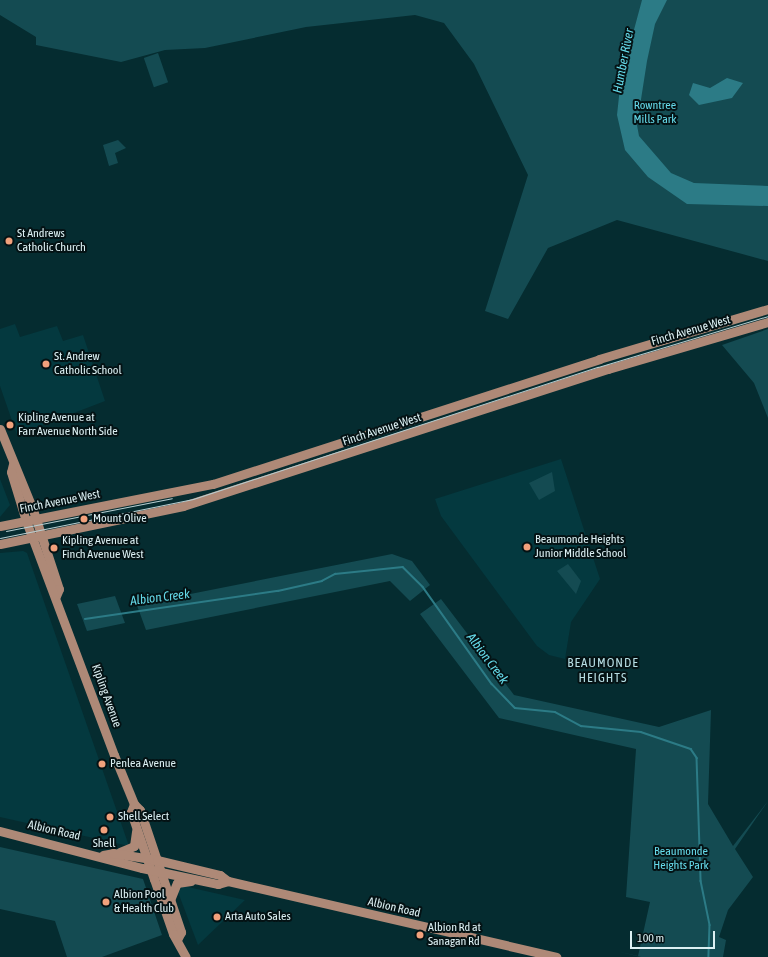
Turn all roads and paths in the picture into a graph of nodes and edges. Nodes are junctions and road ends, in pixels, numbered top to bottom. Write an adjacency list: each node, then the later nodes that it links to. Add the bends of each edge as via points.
1 (768, 309): 5 (main road, Finch Avenue West, via 599,359 213,484)
2 (768, 322): 8 (main road, Finch Avenue West, via 638,359 183,506)
3 (0, 429): 4 (main road, Kipling Avenue)
4 (13, 464): 5 (main road, Kipling Avenue, via 19,469); 6 (main road, Kipling Avenue, via 11,472)
5 (36, 520): 6 (main road, Finch Avenue West); 8 (main road, Kipling Avenue)
6 (26, 521): 7 (main road, Finch Avenue West); 8 (main road, Kipling Avenue)
7 (0, 526)
8 (37, 538): 9 (main road, Finch Avenue West); 10 (main road, Kipling Avenue, via 51,591 56,596)
9 (0, 544)
10 (134, 804): 11 (main road, Kipling Avenue, via 131,812); 16 (main road, Kipling Avenue, via 140,810)
11 (136, 827): 13 (main road, via 134,846); 15 (main road, Kipling Avenue)
12 (0, 831): 14 (main road, Albion Road)
13 (113, 853): 14 (main road, Albion Road); 15 (main road, Albion Road)
14 (102, 855): 17 (main road, Albion Road, via 110,860)
15 (147, 858): 16 (main road, Albion Road); 17 (main road, Kipling Avenue)
16 (157, 860): 18 (main road, Kipling Avenue); 20 (main road, Albion Road, via 220,875)
17 (150, 870): 18 (main road, Albion Road); 22 (main road, Kipling Avenue, via 173,934)
18 (160, 872): 19 (main road, Albion Road); 21 (main road, Kipling Avenue)
19 (195, 880): 20 (main road, Albion Road, via 218,884); 21 (main road, via 177,884)
20 (228, 881): 24 (main road, Albion Road)
21 (170, 900): 22 (main road, Kipling Avenue, via 181,932)
22 (178, 938): 23 (main road, Kipling Avenue)
23 (186, 957)
24 (556, 957)

